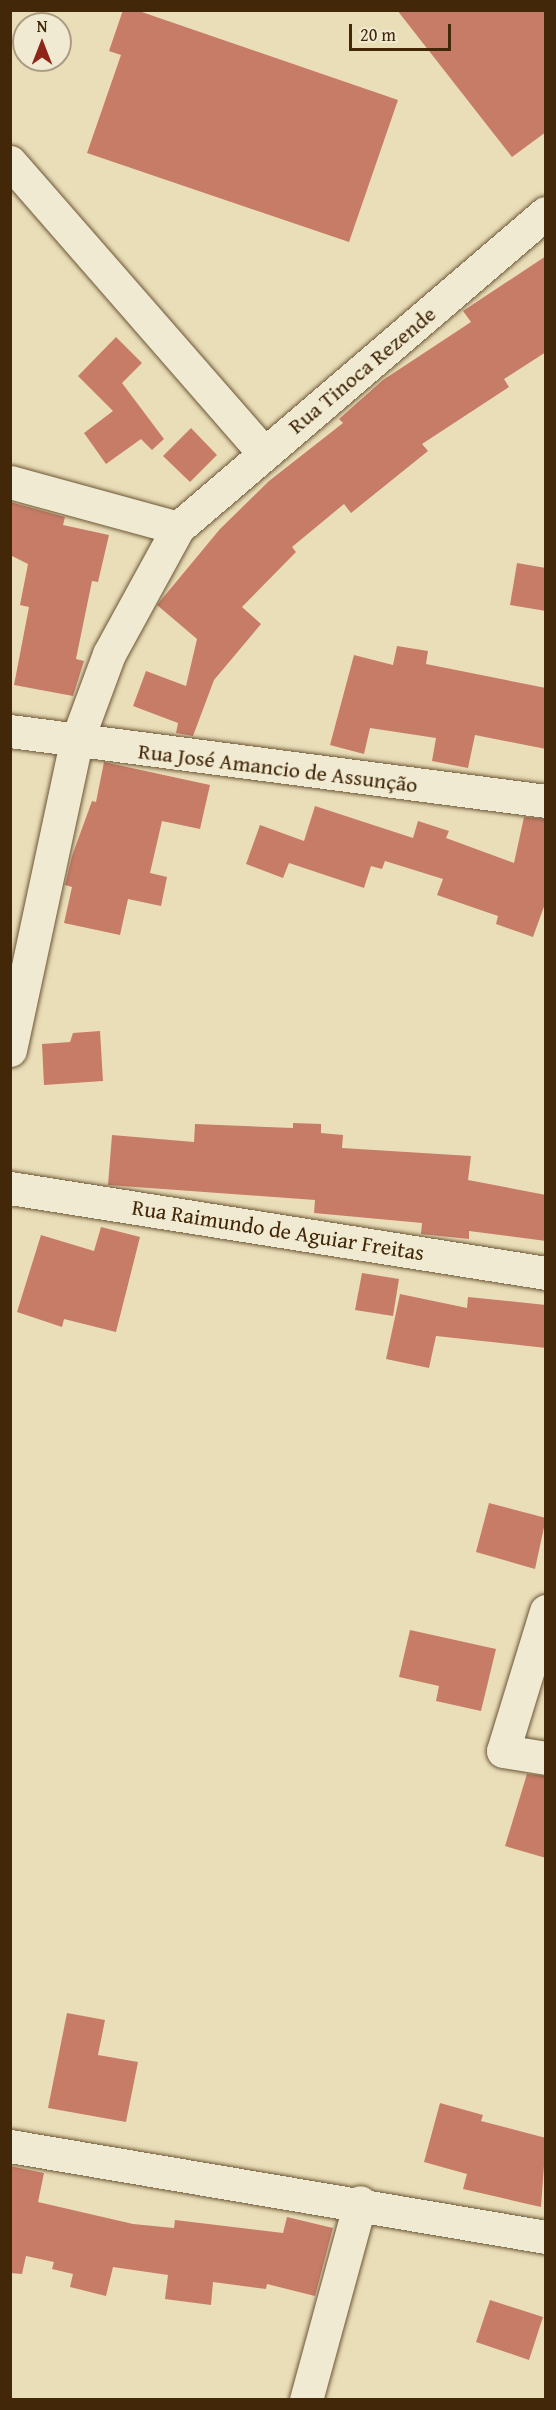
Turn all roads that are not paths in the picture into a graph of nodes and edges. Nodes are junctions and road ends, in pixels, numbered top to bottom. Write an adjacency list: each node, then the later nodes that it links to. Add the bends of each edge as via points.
1 (10, 162): 3 (street)
2 (546, 213): 3 (street, Rua Tinoca Rezende)
3 (264, 453): 5 (street, Rua Tinoca Rezende)
4 (10, 482): 5 (street)
5 (178, 528): 7 (street, via 109,654)
6 (10, 731): 7 (street, Rua José Amancio de Assunção)
7 (76, 742): 8 (street, Rua José Amancio de Assunção); 9 (street)
8 (546, 801)
9 (10, 1050)
10 (10, 1188): 11 (street, Rua Raimundo de Aguiar Freitas)
11 (546, 1273)
12 (546, 1611): 13 (street, via 503,1751)
13 (546, 1758)
14 (10, 2146): 15 (street)
15 (360, 2202): 16 (street); 17 (street)
16 (546, 2237)
17 (306, 2400)

